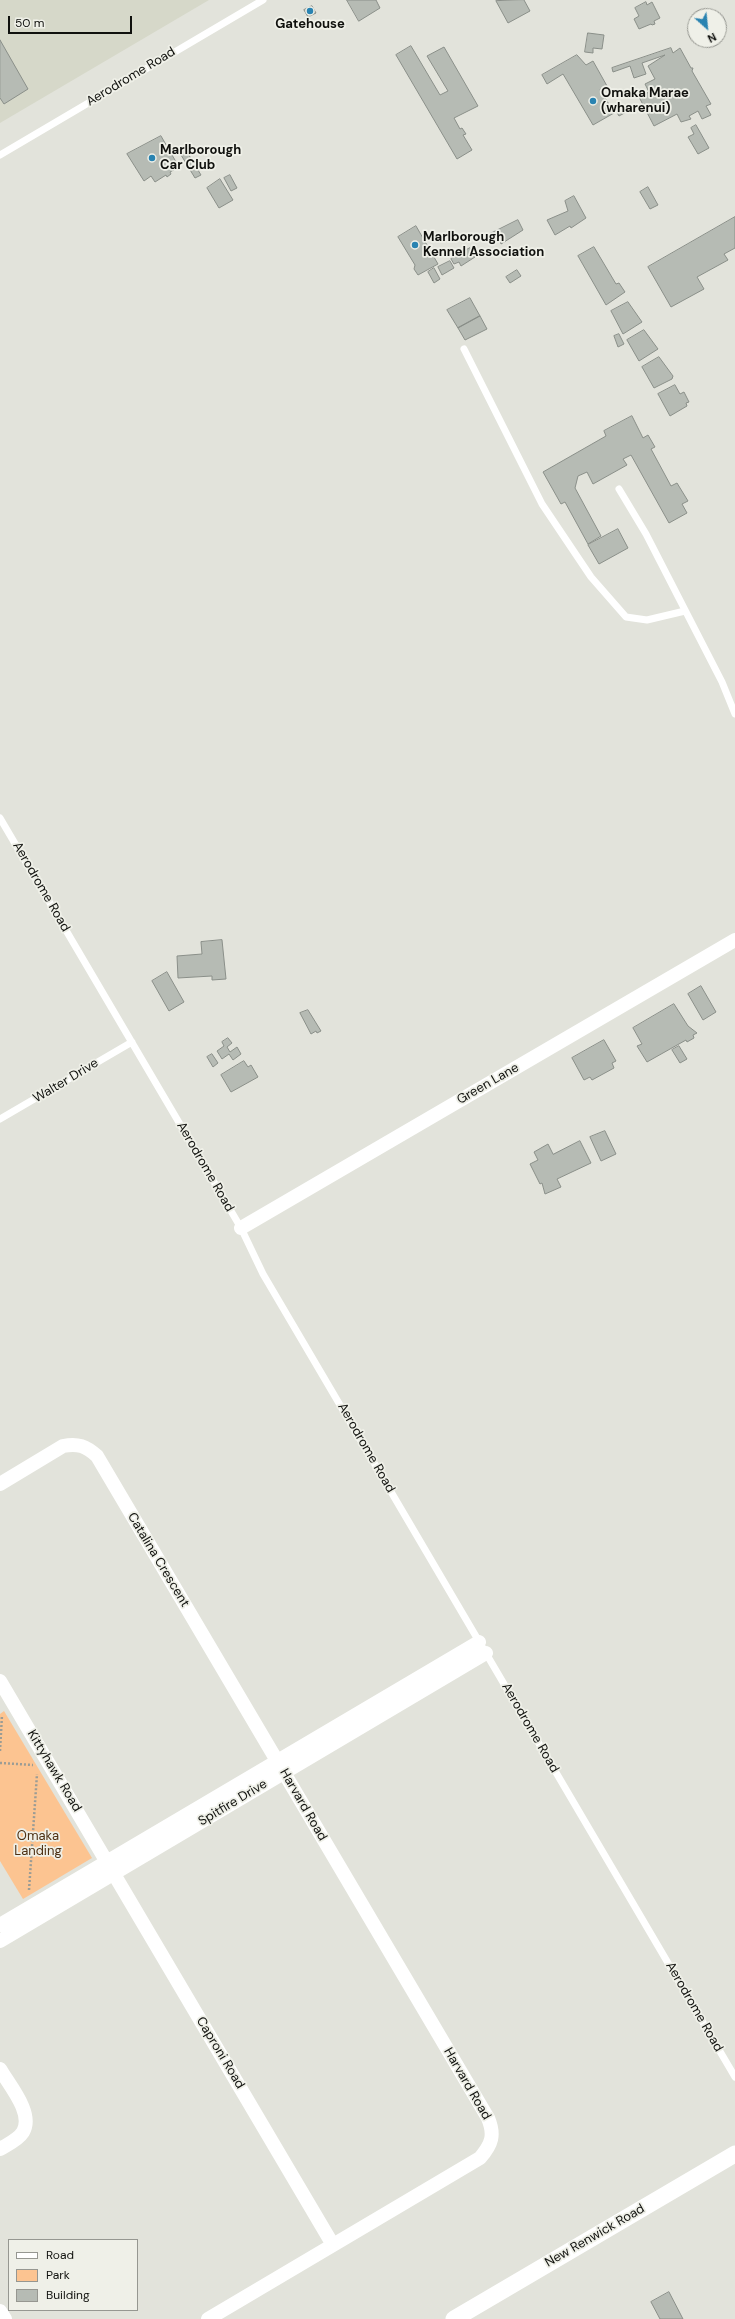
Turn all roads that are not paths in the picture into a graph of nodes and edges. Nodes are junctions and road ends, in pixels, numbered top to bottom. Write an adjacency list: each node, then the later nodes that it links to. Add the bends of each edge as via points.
1 (263, 0): 2 (lane, Aerodrome Road)
2 (253, 3): 3 (lane, Aerodrome Road)
3 (0, 155)
4 (464, 349): 6 (lane, via 542,504 591,577 626,617 647,620)
5 (619, 488): 6 (lane, via 646,534)
6 (685, 611): 7 (lane, via 722,682)
7 (735, 714)
8 (0, 818): 10 (lane, Aerodrome Road)
9 (735, 940): 12 (street, Green Lane)
10 (132, 1042): 11 (lane, Walter Drive); 12 (lane, Aerodrome Road)
11 (0, 1119)
12 (241, 1228): 14 (lane, Aerodrome Road, via 264,1274)
13 (0, 1484): 16 (street, Catalina Crescent, via 63,1446 82,1445 97,1456)
14 (483, 1647): 16 (street, Spitfire Drive); 17 (street, Spitfire Drive); 22 (lane, Aerodrome Road)
15 (0, 1681): 18 (street, Kittyhawk Road)
16 (277, 1760): 17 (street, Harvard Road); 18 (street, Spitfire Drive)
17 (284, 1772): 18 (street, Spitfire Drive); 25 (street, Harvard Road, via 492,2128 489,2148 480,2158)
18 (110, 1868): 19 (street, Spitfire Drive); 20 (street, Spitfire Drive); 25 (street, Caproni Road)
19 (0, 1925)
20 (0, 1940)
21 (0, 2069): 23 (street, via 22,2106 26,2124 16,2140)
22 (735, 2077)
23 (0, 2149)
24 (735, 2154): 29 (street, New Renwick Road)
25 (333, 2245): 28 (street, Harvard Road)
26 (0, 2311): 27 (street)
27 (4, 2319)
28 (208, 2319)
29 (454, 2319)

